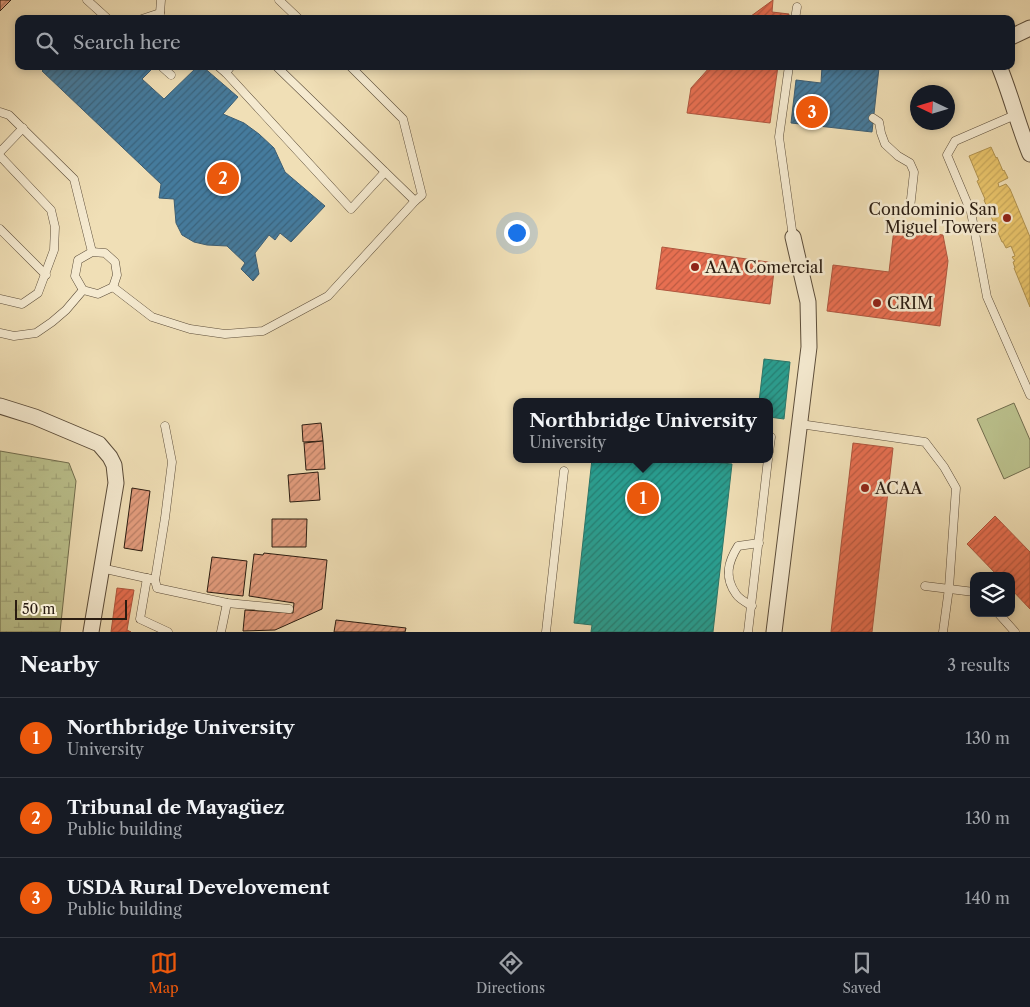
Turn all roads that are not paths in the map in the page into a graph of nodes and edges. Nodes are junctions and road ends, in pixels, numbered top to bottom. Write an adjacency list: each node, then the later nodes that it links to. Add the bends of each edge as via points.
1 (87, 0): 5 (lane)
2 (161, 0): 6 (lane)
3 (279, 0): 7 (lane)
4 (797, 7): 8 (lane)
5 (104, 15)
6 (163, 15)
7 (295, 15)
8 (796, 15)
9 (1030, 28): 10 (street)
10 (1015, 34)
11 (165, 70): 19 (lane)
12 (222, 70): 18 (lane)
13 (228, 70): 18 (lane)
14 (280, 70): 26 (lane)
15 (354, 70): 27 (lane, via 403,119 422,195)
16 (788, 70): 30 (lane, via 779,137)
17 (1000, 70): 21 (street)
18 (226, 74): 26 (lane, via 351,209)
19 (171, 75)
20 (0, 112): 23 (lane, via 9,115)
21 (1015, 115): 25 (street); 37 (lane, via 955,141 947,155 971,212 987,297)
22 (873, 118): 28 (lane, via 879,122 885,144 910,162 914,172)
23 (23, 128): 24 (lane); 31 (lane, via 74,179)
24 (0, 154): 32 (lane, via 51,210 55,226 54,250)
25 (1030, 154)
26 (385, 172): 27 (lane)
27 (415, 201): 33 (lane, via 328,296 263,330 225,334 190,329 152,317)
28 (910, 208)
29 (0, 229): 32 (lane)
30 (793, 237): 39 (street, via 808,302 809,347)
31 (92, 252): 33 (lane, via 105,253 115,262 118,274); 34 (lane, via 78,260 75,276)
32 (46, 275): 35 (lane, via 38,294 22,304)
33 (113, 287): 34 (lane, via 98,294)
34 (83, 290): 36 (lane, via 66,310 36,333 14,336)
35 (0, 299)
36 (0, 333)
37 (1030, 395)
38 (0, 406): 44 (street, via 99,444 110,456 116,483)
39 (800, 424): 47 (lane, via 925,442 956,488); 58 (street)
40 (165, 426): 45 (lane, via 172,462 165,518)
41 (768, 463): 43 (lane)
42 (564, 471): 56 (lane)
43 (759, 543): 50 (lane); 50 (lane, via 738,546 731,558 728,578 736,595)
44 (101, 568): 45 (lane); 53 (street)
45 (151, 579): 49 (lane, via 156,588); 54 (lane, via 140,619)
46 (925, 586): 47 (lane)
47 (948, 588): 48 (lane); 59 (lane)
48 (970, 591)
49 (227, 603): 51 (lane); 55 (lane)
50 (752, 606): 57 (lane)
51 (289, 609)
52 (1002, 617): 60 (lane)
53 (91, 632)
54 (168, 632)
55 (221, 632)
56 (546, 632)
57 (748, 632)
58 (774, 632)
59 (943, 632)
60 (1015, 632)

